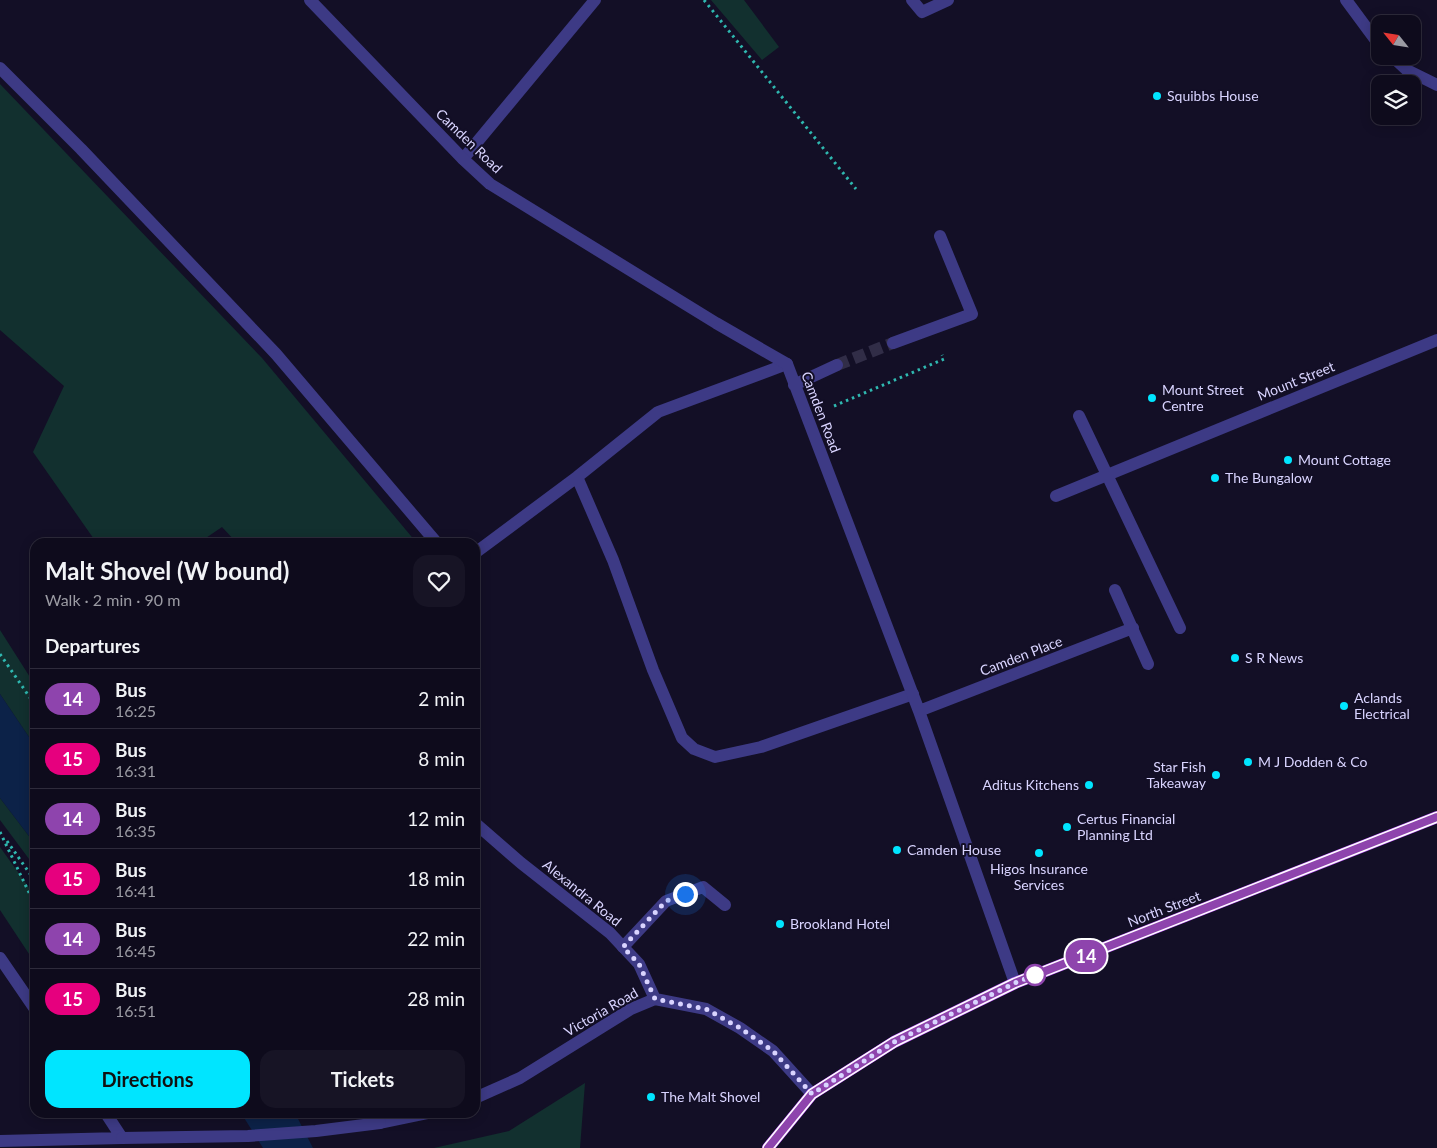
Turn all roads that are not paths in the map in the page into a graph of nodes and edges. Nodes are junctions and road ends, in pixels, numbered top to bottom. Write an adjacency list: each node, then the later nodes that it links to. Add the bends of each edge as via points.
1 (310, 0): 10 (street, Camden Road)
2 (595, 0): 10 (street)
3 (912, 0): 4 (street, via 922,12)
4 (948, 0)
5 (1346, 0): 6 (street)
6 (1371, 34)
7 (1402, 65): 9 (street)
8 (0, 68): 21 (street, via 276,354)
9 (1437, 85)
10 (463, 159): 14 (street, Camden Road, via 490,184 716,324)
11 (940, 236): 13 (street, via 972,314)
12 (1437, 340): 18 (street, Mount Street)
13 (893, 343)
14 (787, 364): 16 (street, Camden Road); 19 (street, via 658,412)
15 (837, 365): 16 (street)
16 (794, 385): 27 (street, Camden Road)
17 (1079, 416): 18 (street)
18 (1107, 475): 20 (street, Mount Street); 25 (street)
19 (577, 477): 22 (street); 27 (street, via 682,738 694,749 715,757 762,747)
20 (1056, 496)
21 (433, 538)
22 (480, 549)
23 (1115, 590): 24 (street)
24 (1134, 628): 26 (street); 28 (street, Camden Place)
25 (1180, 628)
26 (1148, 664)
27 (913, 694): 28 (street, Camden Road)
28 (919, 711): 34 (street, Camden Road)
29 (1437, 818): 34 (main road, North Street)
30 (480, 827): 32 (street, Alexandra Road)
31 (725, 905): 32 (street, via 703,887 666,901)
32 (623, 947): 35 (street, Alexandra Road, via 639,964)
33 (0, 958): 36 (street)
34 (1015, 983): 37 (main road, North Street, via 894,1042)
35 (655, 999): 37 (street, Victoria Road, via 706,1009 740,1028 773,1051); 38 (street, Victoria Road, via 631,1009 520,1078)
36 (30, 1002)
37 (812, 1094): 43 (main road, North Street)
38 (480, 1096)
39 (109, 1118): 41 (street)
40 (404, 1118): 41 (street, bridge, via 316,1131 248,1136)
41 (122, 1138): 42 (street)
42 (0, 1141)
43 (768, 1148)

